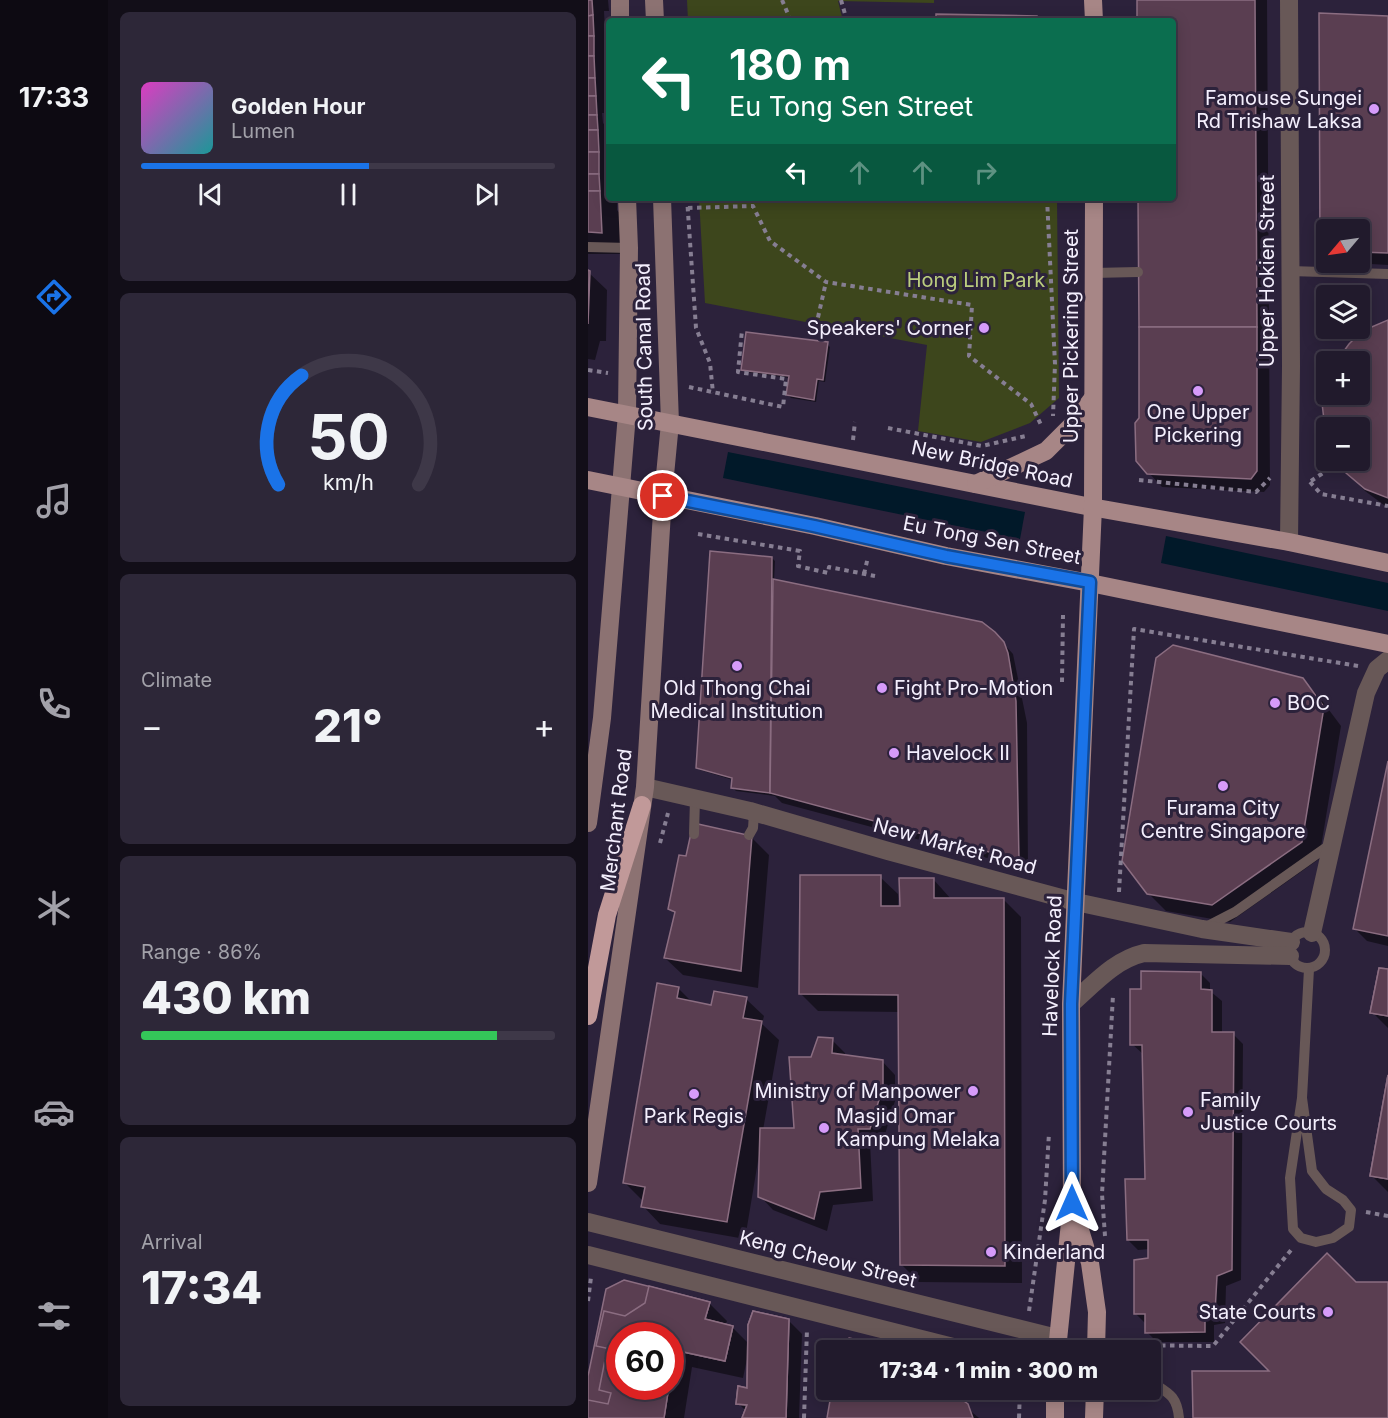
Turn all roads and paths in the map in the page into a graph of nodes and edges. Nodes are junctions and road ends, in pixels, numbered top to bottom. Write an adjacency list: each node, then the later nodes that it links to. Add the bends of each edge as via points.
1 (620, 0): 7 (street)
2 (654, 0): 8 (street)
3 (782, 0): 9 (path)
4 (841, 0): 10 (path)
5 (1093, 0): 11 (main road)
6 (1289, 0): 22 (street, Upper Hokien Street)
7 (620, 18)
8 (655, 18)
9 (790, 18)
10 (845, 18)
11 (1094, 18)
12 (627, 201): 21 (street, Merchant Road)
13 (662, 201): 33 (street, South Canal Road)
14 (687, 201): 19 (path)
15 (752, 201): 18 (path)
16 (1047, 201): 32 (path, via 1055,364)
17 (1094, 201): 24 (main road, Upper Pickering Street)
18 (753, 206): 19 (path); 26 (path, via 770,241)
19 (688, 208): 27 (path, via 696,328 710,363 713,393 783,407 786,379 738,372)
20 (588, 247): 21 (lane)
21 (629, 248): 31 (street, Merchant Road)
22 (1290, 271): 25 (lane); 46 (street, Upper Hokien Street)
23 (1138, 272): 24 (lane)
24 (1093, 273): 29 (main road, Upper Pickering Street)
25 (1388, 274)
26 (826, 282): 28 (path); 36 (path, via 972,305 969,356 1031,404)
27 (742, 330)
28 (814, 335)
29 (1093, 398): 37 (main road); 44 (main road, Upper Pickering Street)
30 (588, 407): 31 (main road, New Bridge Road)
31 (627, 414): 33 (main road, New Bridge Road); 42 (street, Merchant Road)
32 (1053, 420)
33 (670, 423): 41 (main road, New Bridge Road); 43 (street, South Canal Road)
34 (1048, 426): 36 (path)
35 (888, 428): 36 (path, via 982,446)
36 (1044, 432): 37 (path)
37 (1046, 451): 41 (main road)
38 (1326, 471): 40 (path)
39 (588, 480): 42 (main road, Eu Tong Sen Street)
40 (1310, 482)
41 (976, 484): 44 (main road, New Bridge Road)
42 (620, 487): 43 (main road, Eu Tong Sen Street); 56 (street, Merchant Road, via 602,718)
43 (663, 496): 49 (main road, Eu Tong Sen Street); 52 (street, Merchant Road)
44 (1093, 507): 46 (main road, New Bridge Road); 49 (main road, Upper Pickering Street)
45 (699, 534): 48 (path, via 800,550 798,566 828,573 829,567)
46 (1289, 542): 47 (main road, New Bridge Road)
47 (1388, 563)
48 (875, 576)
49 (1090, 582): 50 (main road, Eu Tong Sen Street); 60 (main road, Havelock Road)
50 (1388, 644)
51 (1383, 665): 59 (street, via 1366,693); 61 (path, via 1134,629)
52 (645, 787): 53 (street, New Market Road); 54 (street, Merchant Road)
53 (695, 799): 55 (street, New Market Road); 57 (lane)
54 (642, 805): 68 (highway, via 607,915); 71 (street, Merchant Road)
55 (754, 813): 58 (lane); 60 (street, New Market Road)
56 (588, 823)
57 (694, 834)
58 (749, 836)
59 (1334, 842): 62 (lane, via 1235,912); 63 (street)
60 (1076, 902): 61 (street, New Market Road); 67 (main road, Havelock Road)
61 (1118, 911): 62 (street, New Market Road)
62 (1202, 929): 64 (street, New Market Road)
63 (1312, 933): 64 (lane, via 1299,934); 66 (lane, via 1322,940 1326,952 1321,963)
64 (1290, 949): 65 (street, via 1144,953); 66 (lane, via 1298,966)
65 (1115, 965): 67 (street); 72 (path)
66 (1310, 969): 69 (lane)
67 (1071, 1004): 73 (main road, Havelock Road)
68 (588, 1016)
69 (1302, 1098): 77 (lane, via 1290,1178 1293,1228); 77 (lane, via 1312,1171 1351,1210 1348,1227 1333,1238 1316,1242)
70 (1048, 1129): 85 (path, via 1045,1200)
71 (588, 1183)
72 (1102, 1194)
73 (1072, 1203): 90 (main road, Havelock Road); 91 (main road, via 1090,1263)
74 (1369, 1213): 75 (path)
75 (1388, 1216)
76 (588, 1222): 78 (street, Keng Cheow Street)
77 (1301, 1238): 92 (path, via 1213,1346)
78 (666, 1241): 80 (street); 81 (street, Keng Cheow Street)
79 (588, 1255): 80 (street)
80 (660, 1273): 83 (street)
81 (813, 1278): 82 (street, Keng Cheow Street); 83 (street)
82 (895, 1299): 84 (street, Keng Cheow Street); 86 (street)
83 (807, 1310): 86 (street); 97 (path)
84 (955, 1314): 85 (street, Keng Cheow Street); 88 (street)
85 (1026, 1330): 89 (street, Keng Cheow Street)
86 (889, 1331): 87 (street)
87 (925, 1340)
88 (957, 1340)
89 (1048, 1340)
90 (1057, 1340)
91 (1102, 1340)
92 (1161, 1346)
93 (1161, 1388): 101 (lane, via 1174,1397)
94 (1020, 1400): 98 (path)
95 (1055, 1400): 99 (main road)
96 (1095, 1400): 100 (main road)
97 (804, 1418)
98 (1019, 1418)
99 (1055, 1418)
100 (1094, 1418)
101 (1179, 1418)

